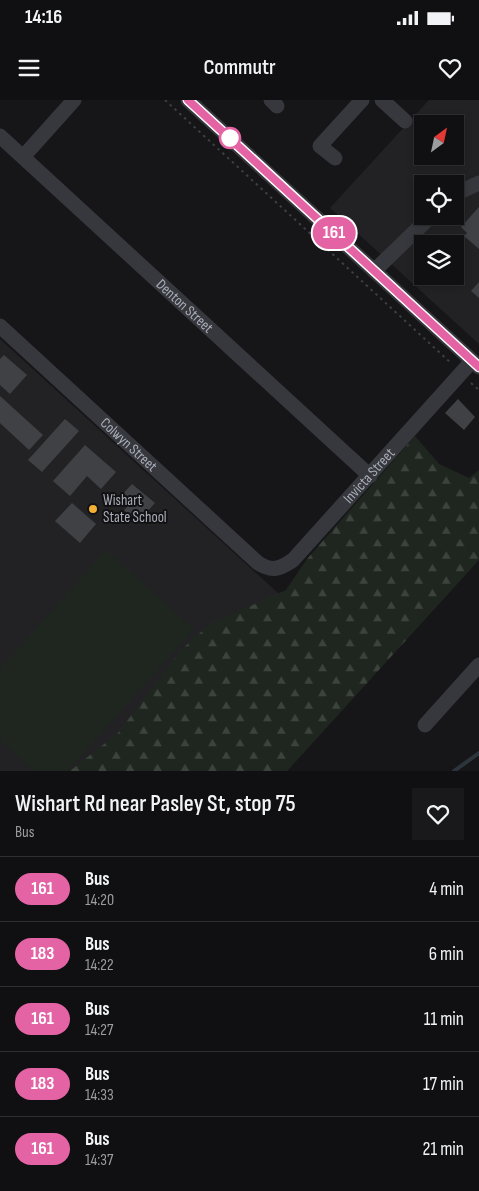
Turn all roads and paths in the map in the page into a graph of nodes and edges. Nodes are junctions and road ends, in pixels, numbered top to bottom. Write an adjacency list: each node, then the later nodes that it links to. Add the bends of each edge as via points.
1 (74, 100): 8 (street)
2 (165, 100): 16 (path)
3 (188, 100): 13 (street)
4 (362, 100): 9 (street, via 320,146)
5 (382, 100): 6 (street)
6 (406, 121)
7 (0, 136): 8 (street, Denton Street)
8 (22, 157): 17 (street, Denton Street)
9 (335, 158)
10 (479, 183): 11 (street)
11 (464, 190)
12 (422, 225): 13 (street)
13 (374, 271): 15 (street)
14 (0, 326): 18 (street, Colwyn Street)
15 (476, 364): 17 (street, Invicta Street)
16 (455, 368)
17 (370, 476): 18 (street, Invicta Street, via 293,560 280,569)
18 (258, 563)
19 (479, 665): 20 (street)
20 (425, 725)

